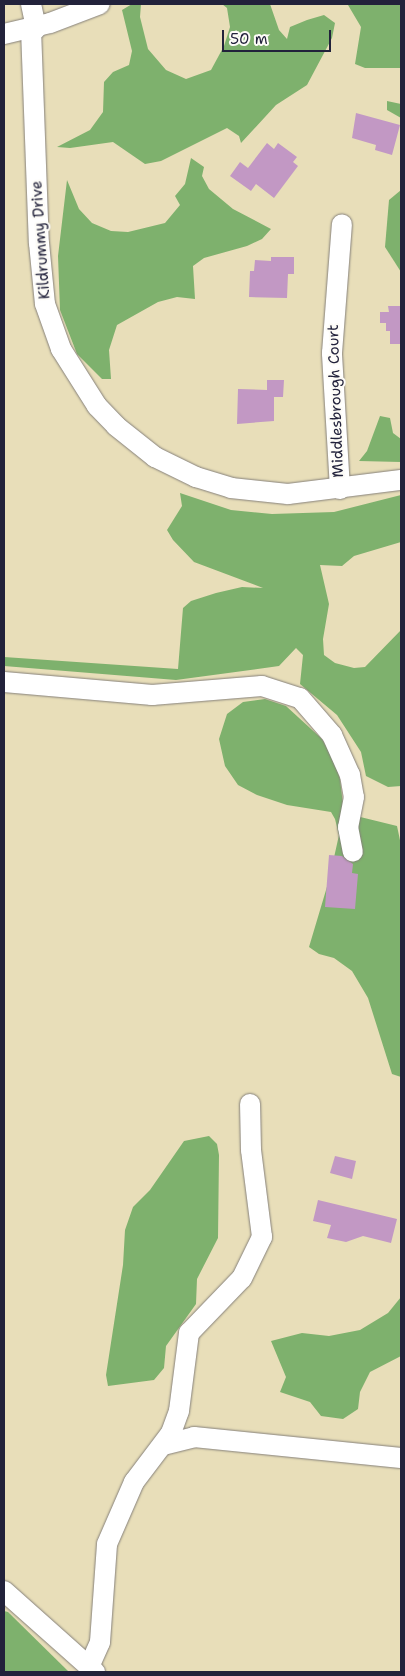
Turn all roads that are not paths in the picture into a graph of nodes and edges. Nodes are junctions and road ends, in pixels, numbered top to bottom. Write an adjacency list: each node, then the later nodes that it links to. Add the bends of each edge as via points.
1 (31, 4): 3 (street, Kildrummy Drive)
2 (100, 4): 3 (street)
3 (34, 28): 4 (street); 7 (street, Kildrummy Drive, via 39,243 45,304 61,349 88,394 106,417 130,437 155,456 196,478 255,492 288,494)
4 (4, 34)
5 (342, 224): 7 (street, Middlesbrough Court, via 332,354)
6 (401, 480): 7 (street, Kildrummy Drive)
7 (340, 489)
8 (4, 682): 9 (street, via 152,695 262,686 300,698 332,735 350,775 354,797 348,827)
9 (353, 852)
10 (250, 1104): 11 (street, via 251,1150 262,1237 242,1278 189,1333 179,1411)
11 (163, 1445): 12 (street, via 194,1437); 14 (street, via 134,1482 107,1544 100,1642)
12 (401, 1458)
13 (4, 1591): 14 (street)
14 (92, 1670)

